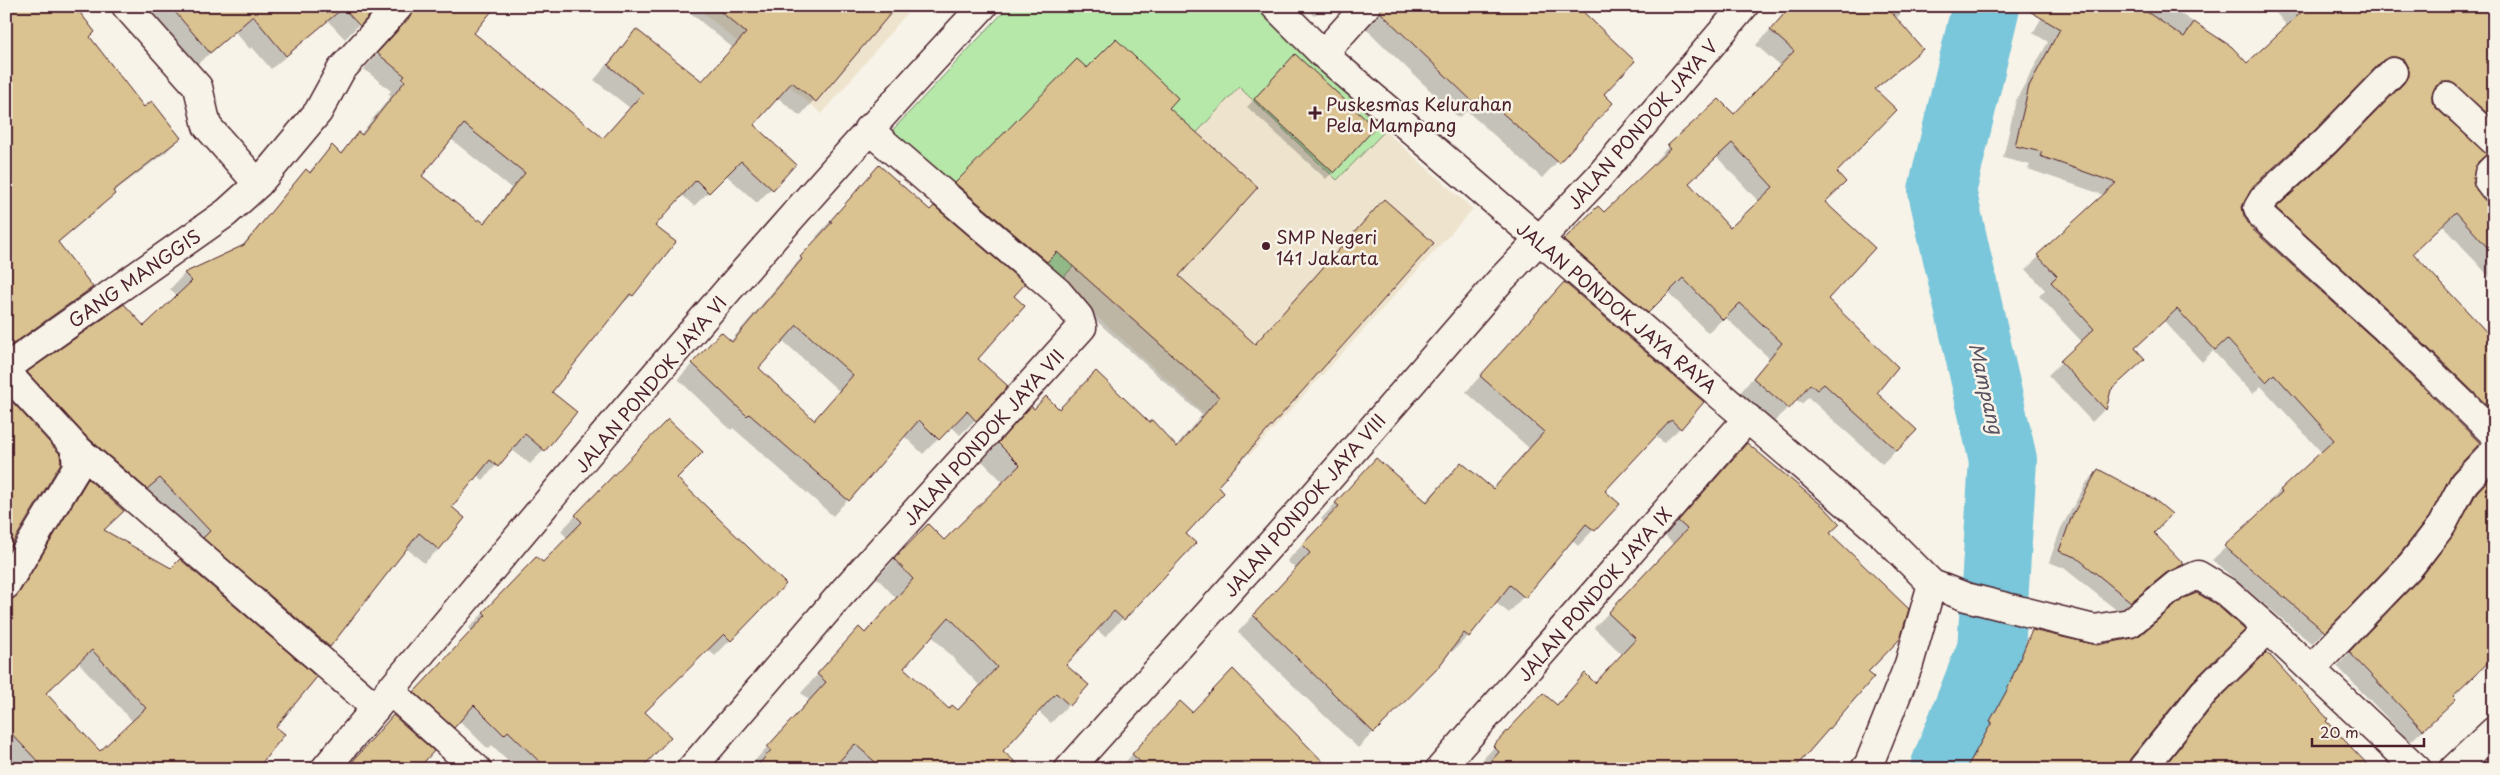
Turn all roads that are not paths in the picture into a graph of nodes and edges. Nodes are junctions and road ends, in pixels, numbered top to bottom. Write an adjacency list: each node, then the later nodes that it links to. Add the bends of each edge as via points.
1 (126, 6): 13 (street, via 198,87 206,126)
2 (399, 6): 13 (street, GANG MANGGIS, via 341,70 318,112)
3 (983, 6): 10 (street, JALAN PONDOK JAYA VI)
4 (1274, 6): 7 (street, JALAN PONDOK JAYA RAYA)
5 (1366, 6): 7 (street)
6 (1744, 6): 15 (street, JALAN PONDOK JAYA V, via 1597,179)
7 (1323, 54): 15 (street, JALAN PONDOK JAYA RAYA)
8 (2392, 72): 19 (street, via 2325,142 2264,198 2258,208 2263,217 2385,328)
9 (2447, 97): 11 (street)
10 (868, 129): 26 (street, JALAN PONDOK JAYA VI); 30 (street, JALAN PONDOK JAYA VII, via 1058,292 1075,310 1082,327 842,593)
11 (2494, 141)
12 (2494, 168): 14 (street, via 2488,180)
13 (258, 184): 16 (street, GANG MANGGIS, via 226,214)
14 (2494, 188)
15 (1539, 241): 18 (street, JALAN PONDOK JAYA RAYA); 31 (street, JALAN PONDOK JAYA VIII, via 1499,282 1312,498)
16 (6, 368)
17 (6, 372): 20 (street)
18 (1748, 418): 22 (street, JALAN PONDOK JAYA RAYA, via 1883,535); 32 (street, JALAN PONDOK JAYA IX)
19 (2494, 434)
20 (75, 447): 23 (street, via 77,467); 26 (street)
21 (2494, 451): 25 (street, via 2464,483 2442,525 2410,565)
22 (1932, 584): 24 (street, JALAN PONDOK JAYA RAYA, via 1966,597 2094,629 2130,623 2176,585 2198,575 2226,592); 33 (street, via 1909,664)
23 (6, 586)
24 (2268, 628): 25 (street); 34 (street, via 2204,692)
25 (2311, 670): 35 (street)
26 (383, 699): 28 (street, JALAN PONDOK JAYA VI); 29 (street)
27 (2494, 731): 36 (street)
28 (326, 769)
29 (477, 769)
30 (691, 769)
31 (1069, 769)
32 (1440, 769)
33 (1865, 769)
34 (2142, 769)
35 (2417, 769)
36 (2454, 769)

